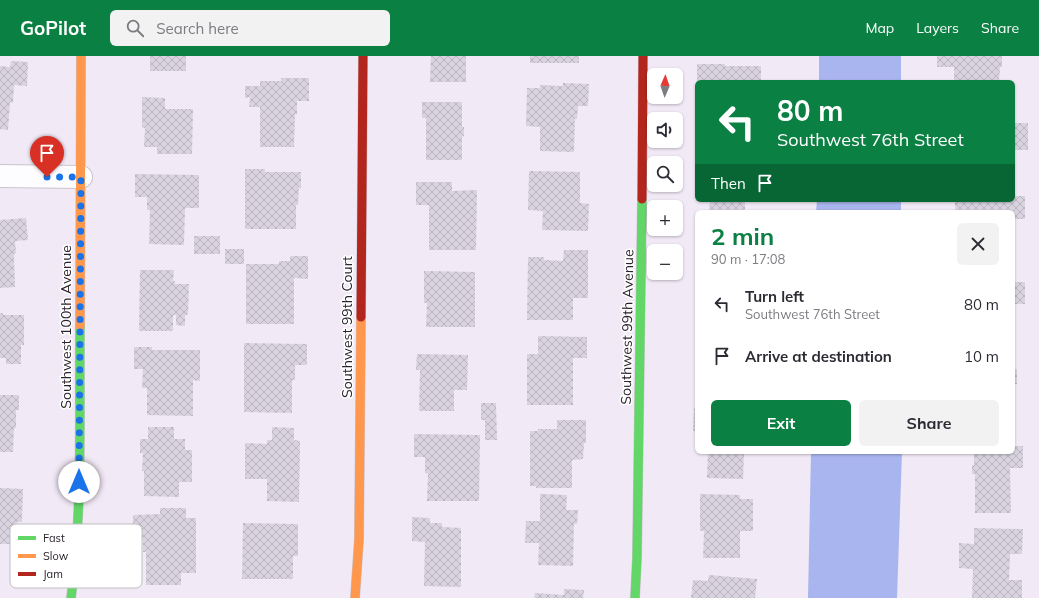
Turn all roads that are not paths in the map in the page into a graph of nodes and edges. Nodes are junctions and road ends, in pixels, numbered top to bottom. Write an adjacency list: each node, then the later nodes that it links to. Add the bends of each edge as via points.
1 (82, 56): 5 (street, Southwest 100th Avenue)
2 (363, 56): 9 (street, Southwest 99th Court, via 359,539)
3 (643, 56): 10 (street, Southwest 99th Avenue, via 638,557)
4 (0, 176): 5 (street)
5 (81, 177): 6 (street, Southwest 100th Avenue)
6 (78, 524)
7 (72, 588): 8 (street, Southwest 100th Avenue)
8 (71, 598)
9 (356, 598)
10 (635, 598)

